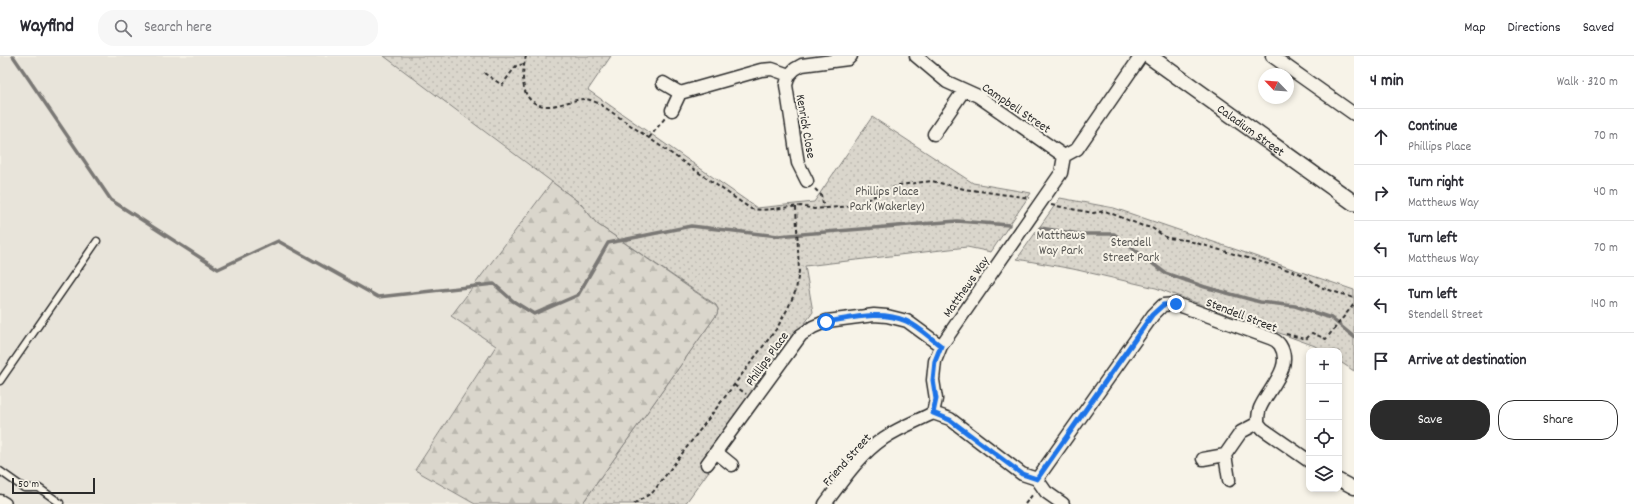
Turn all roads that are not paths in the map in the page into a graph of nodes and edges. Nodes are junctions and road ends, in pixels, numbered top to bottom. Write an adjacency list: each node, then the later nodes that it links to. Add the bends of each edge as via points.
1 (851, 56): 6 (street, via 848,59 802,66)
2 (916, 56): 8 (street, Campbell Street, via 946,82)
3 (1140, 56): 13 (street, via 1077,150)
4 (1148, 56): 15 (street, Caladium Street)
5 (1272, 56): 11 (street)
6 (789, 75): 9 (street, via 772,69 761,70); 14 (street, Kenrick Close, via 786,86 798,163)
7 (663, 83): 9 (street)
8 (964, 90): 12 (street); 13 (street, Campbell Street, via 978,96)
9 (680, 93): 10 (street)
10 (672, 110)
11 (1354, 114)
12 (934, 134)
13 (1064, 156): 17 (street, Matthews Way, via 1061,173)
14 (807, 181)
15 (1354, 203)
16 (97, 241): 18 (lane)
17 (941, 346): 19 (street, Matthews Way, via 935,361 933,380 936,399); 21 (street, Phillips Place, via 907,321 897,318 874,315 826,322 813,327 801,335)
18 (0, 381)
19 (933, 413): 28 (street, via 950,420 1022,474); 35 (street, Friend Street, via 884,438 867,452)
20 (1258, 423): 22 (street, via 1241,432); 24 (street); 28 (street, Stendell Street, via 1260,407 1282,370 1284,357 1280,344 1270,338 1176,304 1163,305 1152,315)
21 (716, 452): 25 (street, Phillips Place); 26 (street)
22 (1225, 455): 23 (street); 29 (street)
23 (1203, 459)
24 (1306, 459)
25 (707, 464)
26 (732, 465)
27 (0, 471): 33 (lane, via 24,488 39,488)
28 (1037, 479): 36 (street, via 1046,492)
29 (1229, 480)
30 (1342, 482): 31 (street)
31 (1354, 488)
32 (0, 501): 34 (street)
33 (60, 503)
34 (5, 504)
35 (825, 504)
36 (1063, 504)

